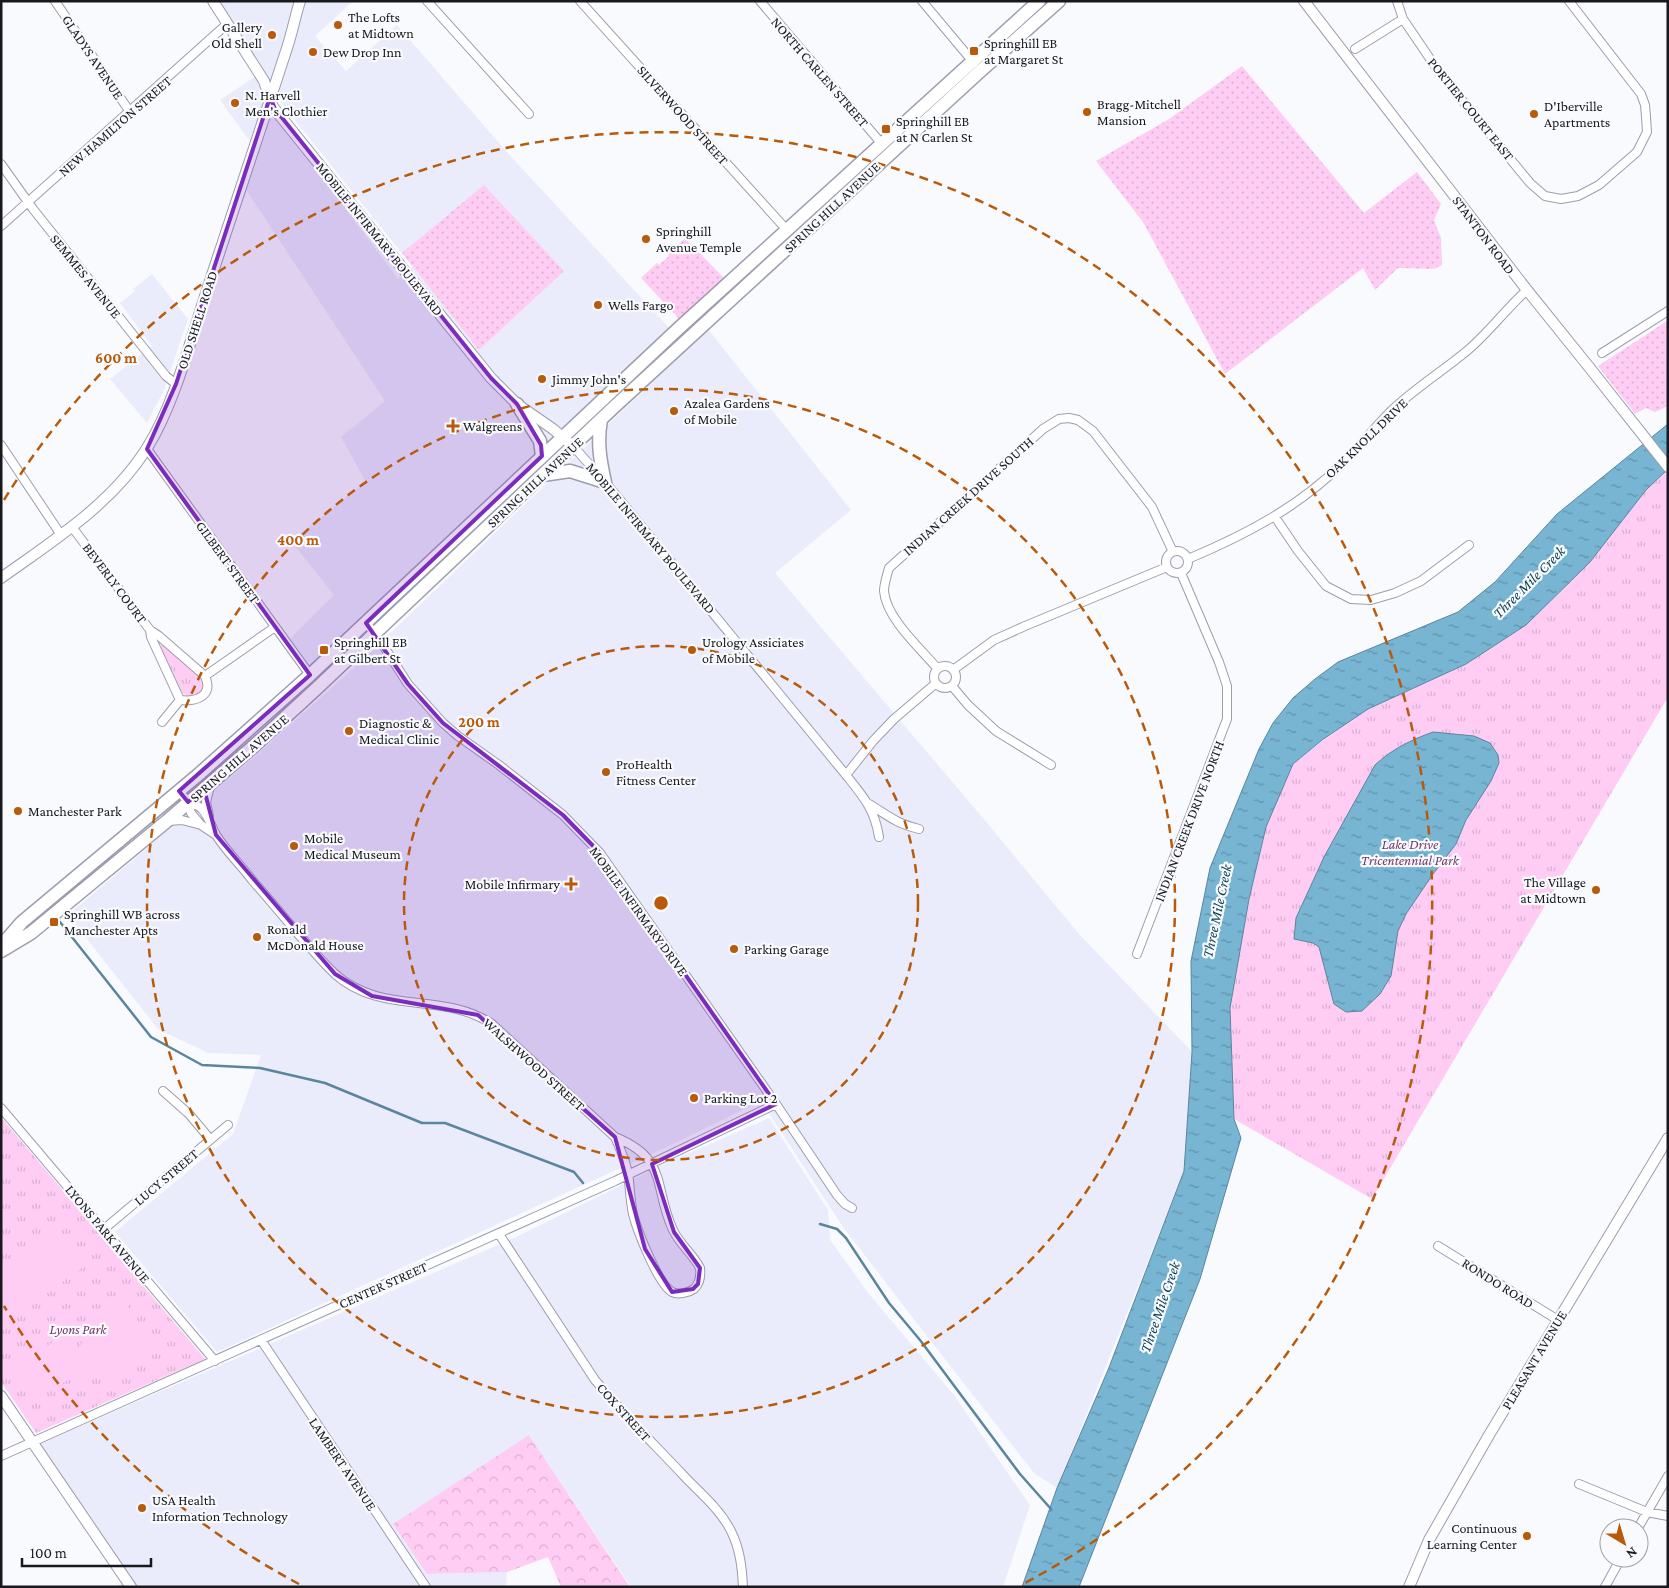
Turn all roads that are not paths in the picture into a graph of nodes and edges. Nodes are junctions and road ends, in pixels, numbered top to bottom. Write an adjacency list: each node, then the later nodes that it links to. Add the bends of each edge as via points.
1 (55, 1): 19 (street, GLADYS AVENUE)
2 (212, 1): 14 (street, MOBILE INFIRMARY BOULEVARD)
3 (300, 1): 18 (street, OLD SHELL ROAD)
4 (427, 1): 20 (street)
5 (580, 1): 25 (street, SILVERWOOD STREET)
6 (760, 1): 21 (street, NORTH CARLEN STREET)
7 (922, 1): 16 (street)
8 (1039, 1): 16 (main road, SPRING HILL AVENUE)
9 (1059, 1): 17 (main road, SPRING HILL AVENUE)
10 (1304, 1): 26 (street, STANTON ROAD)
11 (1398, 1): 13 (street, PORTIER COURT EAST)
12 (1569, 1): 13 (street, PORTIER COURT EAST, via 1641,94 1645,105 1646,132 1637,152 1599,185 1578,196 1562,199 1545,196 1530,183 1439,72)
13 (1403, 19): 15 (street)
14 (227, 24): 18 (street, MOBILE INFIRMARY BOULEVARD, via 264,81); 19 (street, NEW HAMILTON STREET)
15 (1355, 49)
16 (972, 61): 17 (street); 21 (main road, SPRING HILL AVENUE)
17 (981, 71): 31 (main road, SPRING HILL AVENUE)
18 (270, 97): 29 (street, OLD SHELL ROAD); 30 (street, MOBILE INFIRMARY BOULEVARD, via 273,107 491,378)
19 (130, 112): 23 (street, NEW HAMILTON STREET)
20 (529, 114)
21 (881, 143): 25 (main road, SPRING HILL AVENUE)
22 (1, 164): 23 (street, SEMMES AVENUE)
23 (28, 202): 24 (street, NEW HAMILTON STREET); 29 (street, SEMMES AVENUE, via 166,376)
24 (1, 226)
25 (786, 229): 32 (main road, SPRING HILL AVENUE)
26 (1527, 290): 37 (street, STANTON ROAD); 40 (street, OAK KNOLL DRIVE, via 1470,349 1391,411 1341,465)
27 (1668, 311): 28 (street)
28 (1602, 353)
29 (176, 384): 35 (street, OLD SHELL ROAD)
30 (518, 404): 32 (street, MOBILE INFIRMARY BOULEVARD); 36 (main road, via 540,441)
31 (601, 420): 34 (main road, SPRING HILL AVENUE); 39 (main road, via 598,447)
32 (562, 436): 34 (street, MOBILE INFIRMARY BOULEVARD); 36 (main road, SPRING HILL AVENUE)
33 (1, 445): 42 (street)
34 (573, 446): 38 (main road, SPRING HILL AVENUE); 39 (street, MOBILE INFIRMARY BOULEVARD)
35 (147, 449): 41 (street, OLD SHELL ROAD, via 97,507); 50 (street, GILBERT STREET)
36 (542, 456): 49 (main road, SPRING HILL AVENUE)
37 (1668, 467)
38 (543, 475): 39 (main road, via 570,470); 52 (main road, SPRING HILL AVENUE)
39 (605, 482): 62 (street, MOBILE INFIRMARY BOULEVARD)
40 (1275, 517): 43 (street, via 1326,586 1351,598 1371,600 1394,593 1421,581); 45 (street, OAK KNOLL DRIVE, via 1234,540)
41 (72, 527): 42 (street, OLD SHELL ROAD); 51 (street, BEVERLY COURT)
42 (61, 534): 48 (street, OLD SHELL ROAD)
43 (1469, 546)
44 (1173, 552): 45 (street, via 1180,552); 46 (street, via 1166,560); 53 (street, INDIAN CREEK DRIVE SOUTH, via 1152,507 1093,431 1078,420 1059,419 1043,429 889,568 884,589 887,606)
45 (1188, 559): 47 (street, via 1188,566)
46 (1167, 567): 47 (street, via 1171,572); 54 (street, via 994,640)
47 (1180, 573): 75 (street, INDIAN CREEK DRIVE NORTH, via 1219,662 1226,686 1227,719)
48 (1, 578)
49 (366, 623): 52 (street, MOBILE INFIRMARY DRIVE); 55 (main road, SPRING HILL AVENUE)
50 (275, 627): 55 (street, GILBERT STREET); 56 (street)
51 (150, 630): 56 (street, BEVERLY COURT); 59 (street)
52 (375, 634): 63 (main road, SPRING HILL AVENUE); 77 (street, MOBILE INFIRMARY DRIVE, via 408,684 443,723 563,815 600,853)
53 (937, 668): 54 (street, via 947,666); 57 (street, via 933,678)
54 (953, 670): 58 (street, via 956,680)
55 (310, 675): 64 (main road, SPRING HILL AVENUE)
56 (205, 676): 59 (street, via 207,687 200,698)
57 (936, 684): 58 (street, via 945,688); 62 (street, via 894,719)
58 (952, 686): 61 (street, via 996,731)
59 (180, 700): 60 (street)
60 (162, 722)
61 (1050, 766)
62 (846, 775): 66 (street, MOBILE INFIRMARY BOULEVARD)
63 (211, 783): 65 (main road, SPRING HILL AVENUE); 67 (street, WALSHWOOD STREET, via 206,802)
64 (179, 791): 65 (street, WALSHWOOD STREET); 73 (main road, SPRING HILL AVENUE, via 26,918)
65 (188, 802): 67 (street, WALSHWOOD STREET, via 198,806); 68 (main road, SPRING HILL AVENUE); 69 (street, WALSHWOOD STREET, via 191,813)
66 (869, 804): 70 (street, MOBILE INFIRMARY BOULEVARD, via 894,821); 72 (street, MOBILE INFIRMARY BOULEVARD)
67 (209, 818): 71 (street, WALSHWOOD STREET)
68 (166, 821): 69 (street, WALSHWOOD STREET, via 182,820); 74 (main road, SPRING HILL AVENUE, via 31,933)
69 (201, 825): 71 (street, WALSHWOOD STREET)
70 (919, 828)
71 (216, 835): 80 (street, WALSHWOOD STREET, via 335,974 357,990 386,1000 458,1008 478,1015 492,1024)
72 (879, 837)
73 (1, 946)
74 (1, 951)
75 (1138, 954)
76 (163, 1091): 82 (street, via 189,1114)
77 (776, 1104): 83 (street, CENTER STREET); 85 (street, MOBILE INFIRMARY DRIVE, via 837,1195)
78 (1, 1108): 86 (street, LYONS PARK AVENUE)
79 (228, 1125): 82 (street, LUCY STREET)
80 (615, 1137): 83 (street, WALSHWOOD STREET, via 635,1146); 84 (street, WALSHWOOD STREET)
81 (1668, 1138): 89 (street, PLEASANT AVENUE)
82 (210, 1140): 86 (street, LUCY STREET)
83 (653, 1164): 84 (street, CENTER STREET); 84 (street, WALSHWOOD STREET, via 674,1232 700,1268 698,1284 692,1290 672,1292 655,1268 638,1234)
84 (628, 1175): 87 (street, CENTER STREET)
85 (852, 1208)
86 (104, 1229): 91 (street, LYONS PARK AVENUE)
87 (498, 1234): 90 (street, CENTER STREET); 103 (street, COX STREET, via 595,1380 716,1508 731,1532 740,1556)
88 (1438, 1246): 89 (street, RONDO ROAD)
89 (1558, 1320): 104 (street, PLEASANT AVENUE, via 1429,1540)
90 (261, 1340): 91 (street, CENTER STREET); 102 (street, LAMBERT AVENUE)
91 (215, 1361): 93 (street, CENTER STREET)
92 (1, 1396): 93 (street)
93 (33, 1442): 94 (street, CENTER STREET); 101 (street)
94 (1, 1456)
95 (1668, 1476): 97 (street)
96 (1579, 1484): 97 (street)
97 (1647, 1512): 98 (street); 99 (street)
98 (1668, 1516)
99 (1644, 1518)
100 (1615, 1568): 105 (street)
101 (131, 1587)
102 (426, 1587)
103 (743, 1587)
104 (1409, 1587)
105 (1605, 1587)

